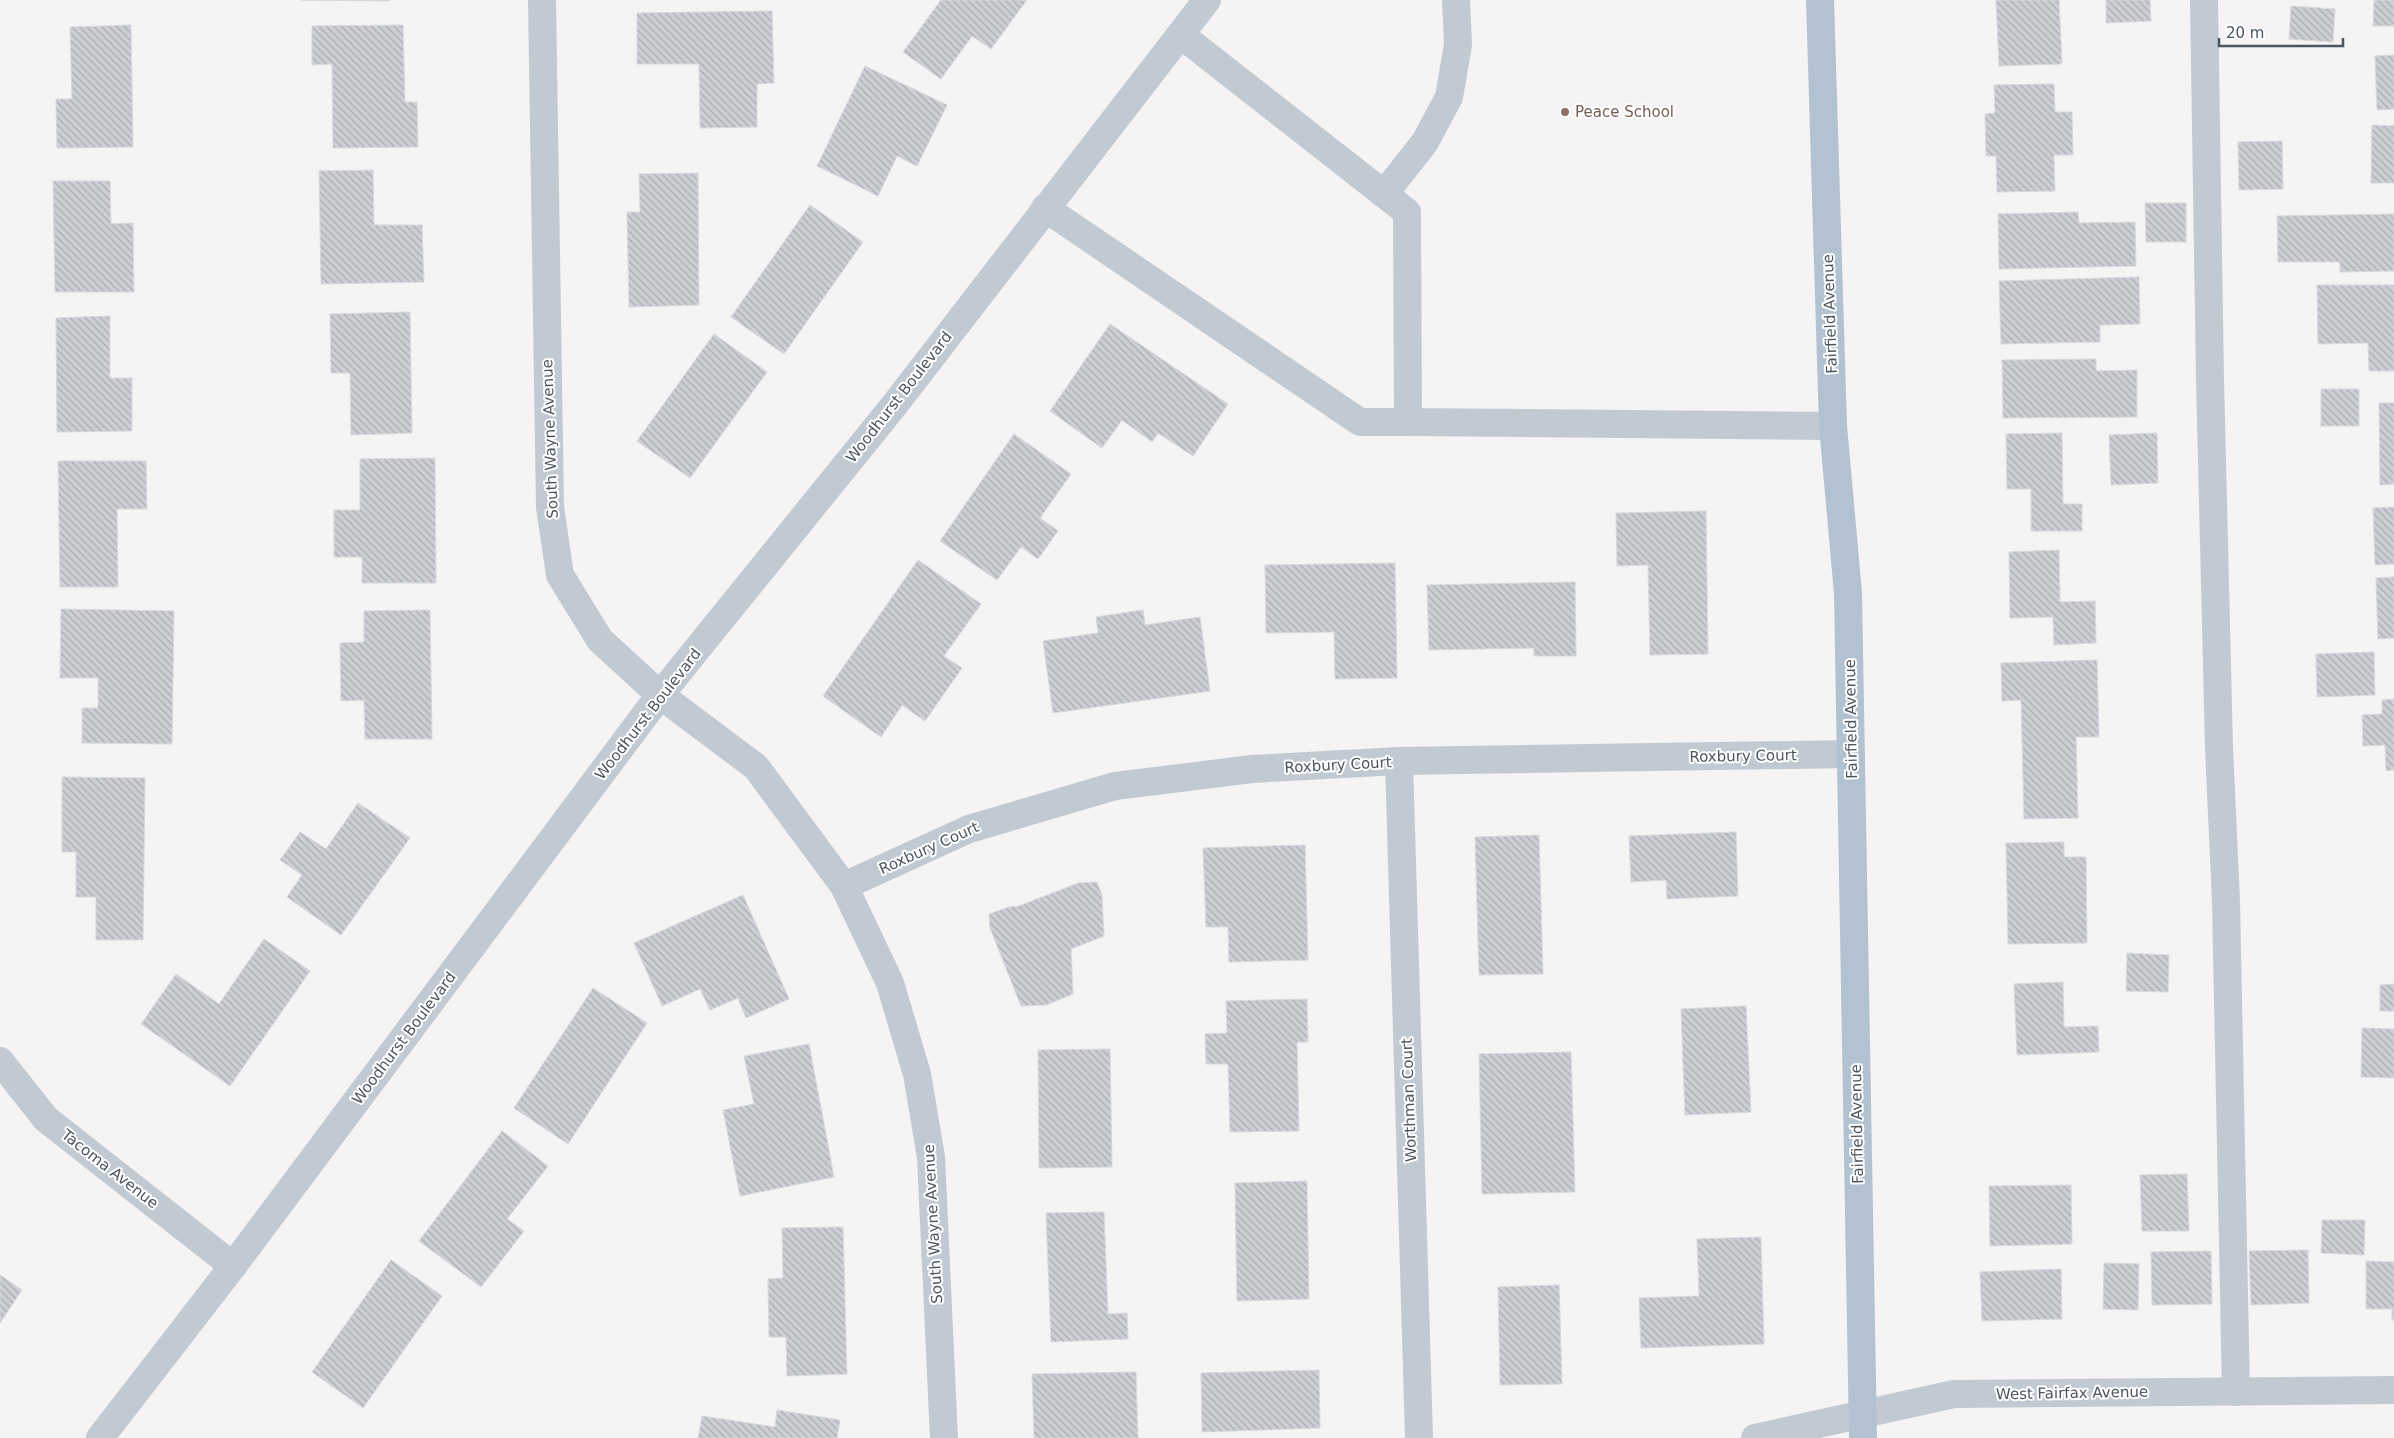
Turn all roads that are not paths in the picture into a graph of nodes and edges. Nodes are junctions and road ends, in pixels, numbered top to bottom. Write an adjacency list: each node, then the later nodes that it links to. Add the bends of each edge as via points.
1 (542, 0): 11 (street, South Wayne Avenue, via 550,507 560,575 600,640)
2 (1207, 0): 6 (street, Woodhurst Boulevard)
3 (1456, 0): 7 (street, via 1458,44 1449,97 1425,142)
4 (1820, 0): 10 (main road, Fairfield Avenue)
5 (2204, 0): 18 (street, via 2210,379 2226,902)
6 (1181, 35): 7 (street); 8 (street, Woodhurst Boulevard)
7 (1384, 194): 9 (street, via 1407,212)
8 (1045, 208): 9 (street, via 1360,422); 11 (street, Woodhurst Boulevard, via 896,402)
9 (1408, 422): 10 (street)
10 (1833, 426): 12 (main road, Fairfield Avenue, via 1848,594)
11 (660, 696): 14 (street, South Wayne Avenue, via 756,767); 16 (street, Woodhurst Boulevard)
12 (1851, 754): 13 (street, Roxbury Court); 19 (main road, Fairfield Avenue)
13 (1399, 761): 14 (street, Roxbury Court, via 1252,769 1115,786 969,829); 22 (street, Worthman Court)
14 (844, 886): 21 (street, South Wayne Avenue, via 890,983 917,1074 931,1157)
15 (0, 1061): 16 (street, Tacoma Avenue, via 46,1119)
16 (233, 1266): 20 (street, Woodhurst Boulevard)
17 (2394, 1390): 18 (street, West Fairfax Avenue)
18 (2236, 1392): 19 (street, West Fairfax Avenue, via 1954,1394)
19 (1862, 1427): 23 (street, West Fairfax Avenue)
20 (100, 1438)
21 (944, 1438)
22 (1419, 1438)
23 (1755, 1438)

